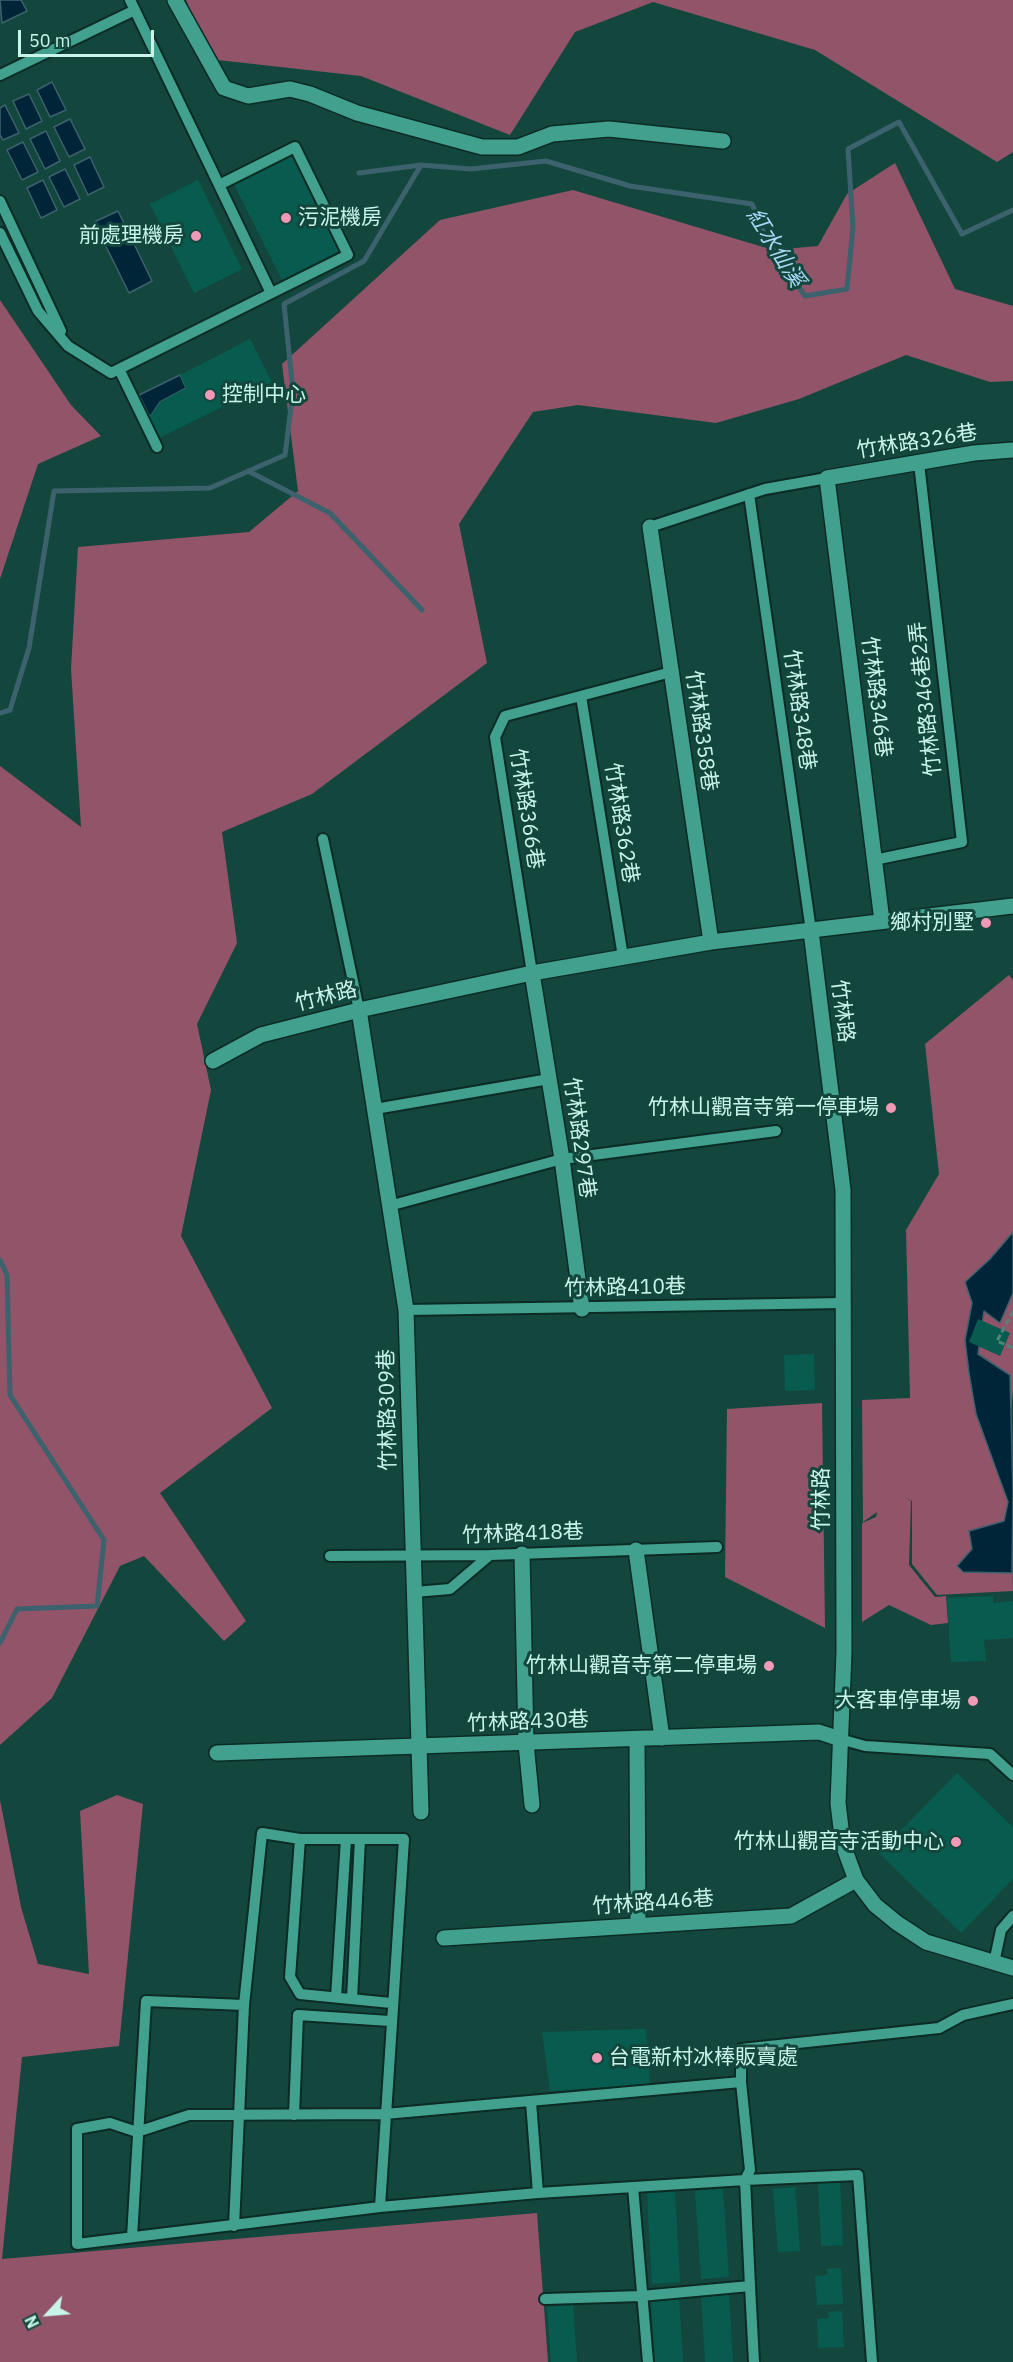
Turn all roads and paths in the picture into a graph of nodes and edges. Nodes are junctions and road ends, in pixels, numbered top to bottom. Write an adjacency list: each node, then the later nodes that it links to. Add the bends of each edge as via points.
1 (175, 0): 4 (street, via 224,88 248,96 290,89 357,113 482,147 518,147 552,134 609,129)
2 (132, 5): 3 (lane); 5 (lane)
3 (0, 75)
4 (723, 141)
5 (219, 185): 8 (lane); 8 (lane, via 295,147 348,255)
6 (0, 201): 9 (lane)
7 (0, 233): 9 (lane, via 38,311)
8 (271, 293): 10 (lane)
9 (68, 346): 10 (lane, via 111,373)
10 (119, 369): 11 (lane)
11 (157, 447)
12 (1013, 450): 13 (street, 竹林路326巷)
13 (919, 463): 14 (street, 竹林路326巷); 20 (lane, 竹林路346巷2弄, via 962,842)
14 (827, 478): 15 (lane); 20 (street, 竹林路346巷)
15 (750, 494): 16 (lane); 23 (lane, 竹林路348巷)
16 (650, 527): 17 (street, 竹林路358巷)
17 (671, 672): 18 (lane, 竹林路366巷); 24 (street, 竹林路358巷)
18 (581, 696): 25 (lane, 竹林路362巷); 26 (lane, 竹林路366巷, via 505,716 495,737)
19 (323, 839): 27 (lane)
20 (874, 861): 22 (street, 竹林路346巷)
21 (1013, 906): 22 (street, 竹林路)
22 (882, 921): 23 (street, 竹林路)
23 (811, 932): 24 (street, 竹林路); 34 (street, 竹林路, via 843,1190)
24 (711, 942): 25 (street, 竹林路)
25 (623, 957): 26 (street, 竹林路)
26 (532, 973): 27 (street, 竹林路); 29 (street, 竹林路297巷)
27 (359, 1010): 28 (street, 竹林路, via 261,1035); 30 (street, 竹林路309巷)
28 (213, 1061)
29 (549, 1080): 30 (lane); 32 (street, 竹林路297巷)
30 (375, 1109): 33 (street, 竹林路309巷)
31 (776, 1131): 32 (lane)
32 (562, 1159): 33 (lane); 35 (street, 竹林路297巷)
33 (389, 1206): 36 (street, 竹林路309巷)
34 (844, 1303): 35 (lane, 竹林路410巷); 48 (street, 竹林路, via 844,1652)
35 (582, 1309): 36 (lane, 竹林路410巷)
36 (406, 1310): 44 (street, 竹林路309巷)
37 (1013, 1311): 38 (path, via 997,1341)
38 (1013, 1348)
39 (717, 1547): 40 (lane, 竹林路418巷)
40 (636, 1550): 41 (lane, 竹林路418巷); 46 (street)
41 (522, 1554): 42 (lane, 竹林路418巷); 49 (street)
42 (490, 1555): 44 (lane, 竹林路418巷); 45 (lane, via 450,1588)
43 (330, 1556): 44 (lane, 竹林路418巷)
44 (412, 1556): 45 (street, 竹林路309巷)
45 (414, 1592): 50 (street, 竹林路309巷)
46 (662, 1738): 47 (street, 竹林路430巷); 48 (street, 竹林路430巷, via 819,1732)
47 (637, 1739): 49 (street, 竹林路430巷); 60 (street)
48 (840, 1739): 52 (lane, via 864,1746 990,1754); 58 (street, 竹林路, via 843,1845)
49 (526, 1743): 50 (street, 竹林路430巷); 53 (street)
50 (419, 1747): 51 (street, 竹林路430巷); 54 (street, 竹林路309巷)
51 (217, 1753)
52 (1013, 1775)
53 (532, 1805)
54 (421, 1812)
55 (300, 1839): 56 (lane); 64 (lane, via 290,1977 300,1994); 68 (lane, via 262,1833)
56 (346, 1839): 57 (lane); 64 (lane)
57 (360, 1839): 65 (lane); 66 (lane, via 404,1839)
58 (856, 1880): 60 (street, 竹林路446巷, via 791,1916); 62 (street, 竹林路, via 875,1905 926,1942)
59 (1013, 1916): 62 (lane, via 1001,1930)
60 (638, 1926): 61 (street, 竹林路446巷)
61 (444, 1938)
62 (994, 1963): 63 (street, 竹林路)
63 (1013, 1968)
64 (336, 1997): 65 (lane)
65 (352, 1999): 66 (lane)
66 (391, 2003): 69 (lane)
67 (1013, 2004): 70 (lane, via 963,2014 939,2028 741,2049)
68 (244, 2006): 73 (lane); 75 (lane, via 146,2001)
69 (390, 2021): 72 (lane); 74 (lane, via 298,2015)
70 (741, 2082): 71 (lane); 76 (lane, via 750,2170)
71 (531, 2102): 72 (lane); 78 (lane)
72 (385, 2114): 74 (lane); 79 (lane)
73 (239, 2115): 74 (lane); 75 (lane, via 189,2115); 80 (lane)
74 (294, 2115)
75 (137, 2132): 81 (lane); 81 (lane, via 110,2123 77,2129 77,2244)
76 (745, 2180): 77 (lane); 82 (lane); 87 (lane, via 858,2175)
77 (633, 2187): 78 (lane); 83 (lane)
78 (538, 2193): 79 (lane)
79 (380, 2207): 80 (lane)
80 (234, 2226): 81 (lane)
81 (132, 2237)
82 (750, 2286): 83 (lane); 86 (lane)
83 (641, 2296): 84 (lane); 85 (lane)
84 (545, 2299)
85 (648, 2362)
86 (754, 2362)
87 (872, 2362)

